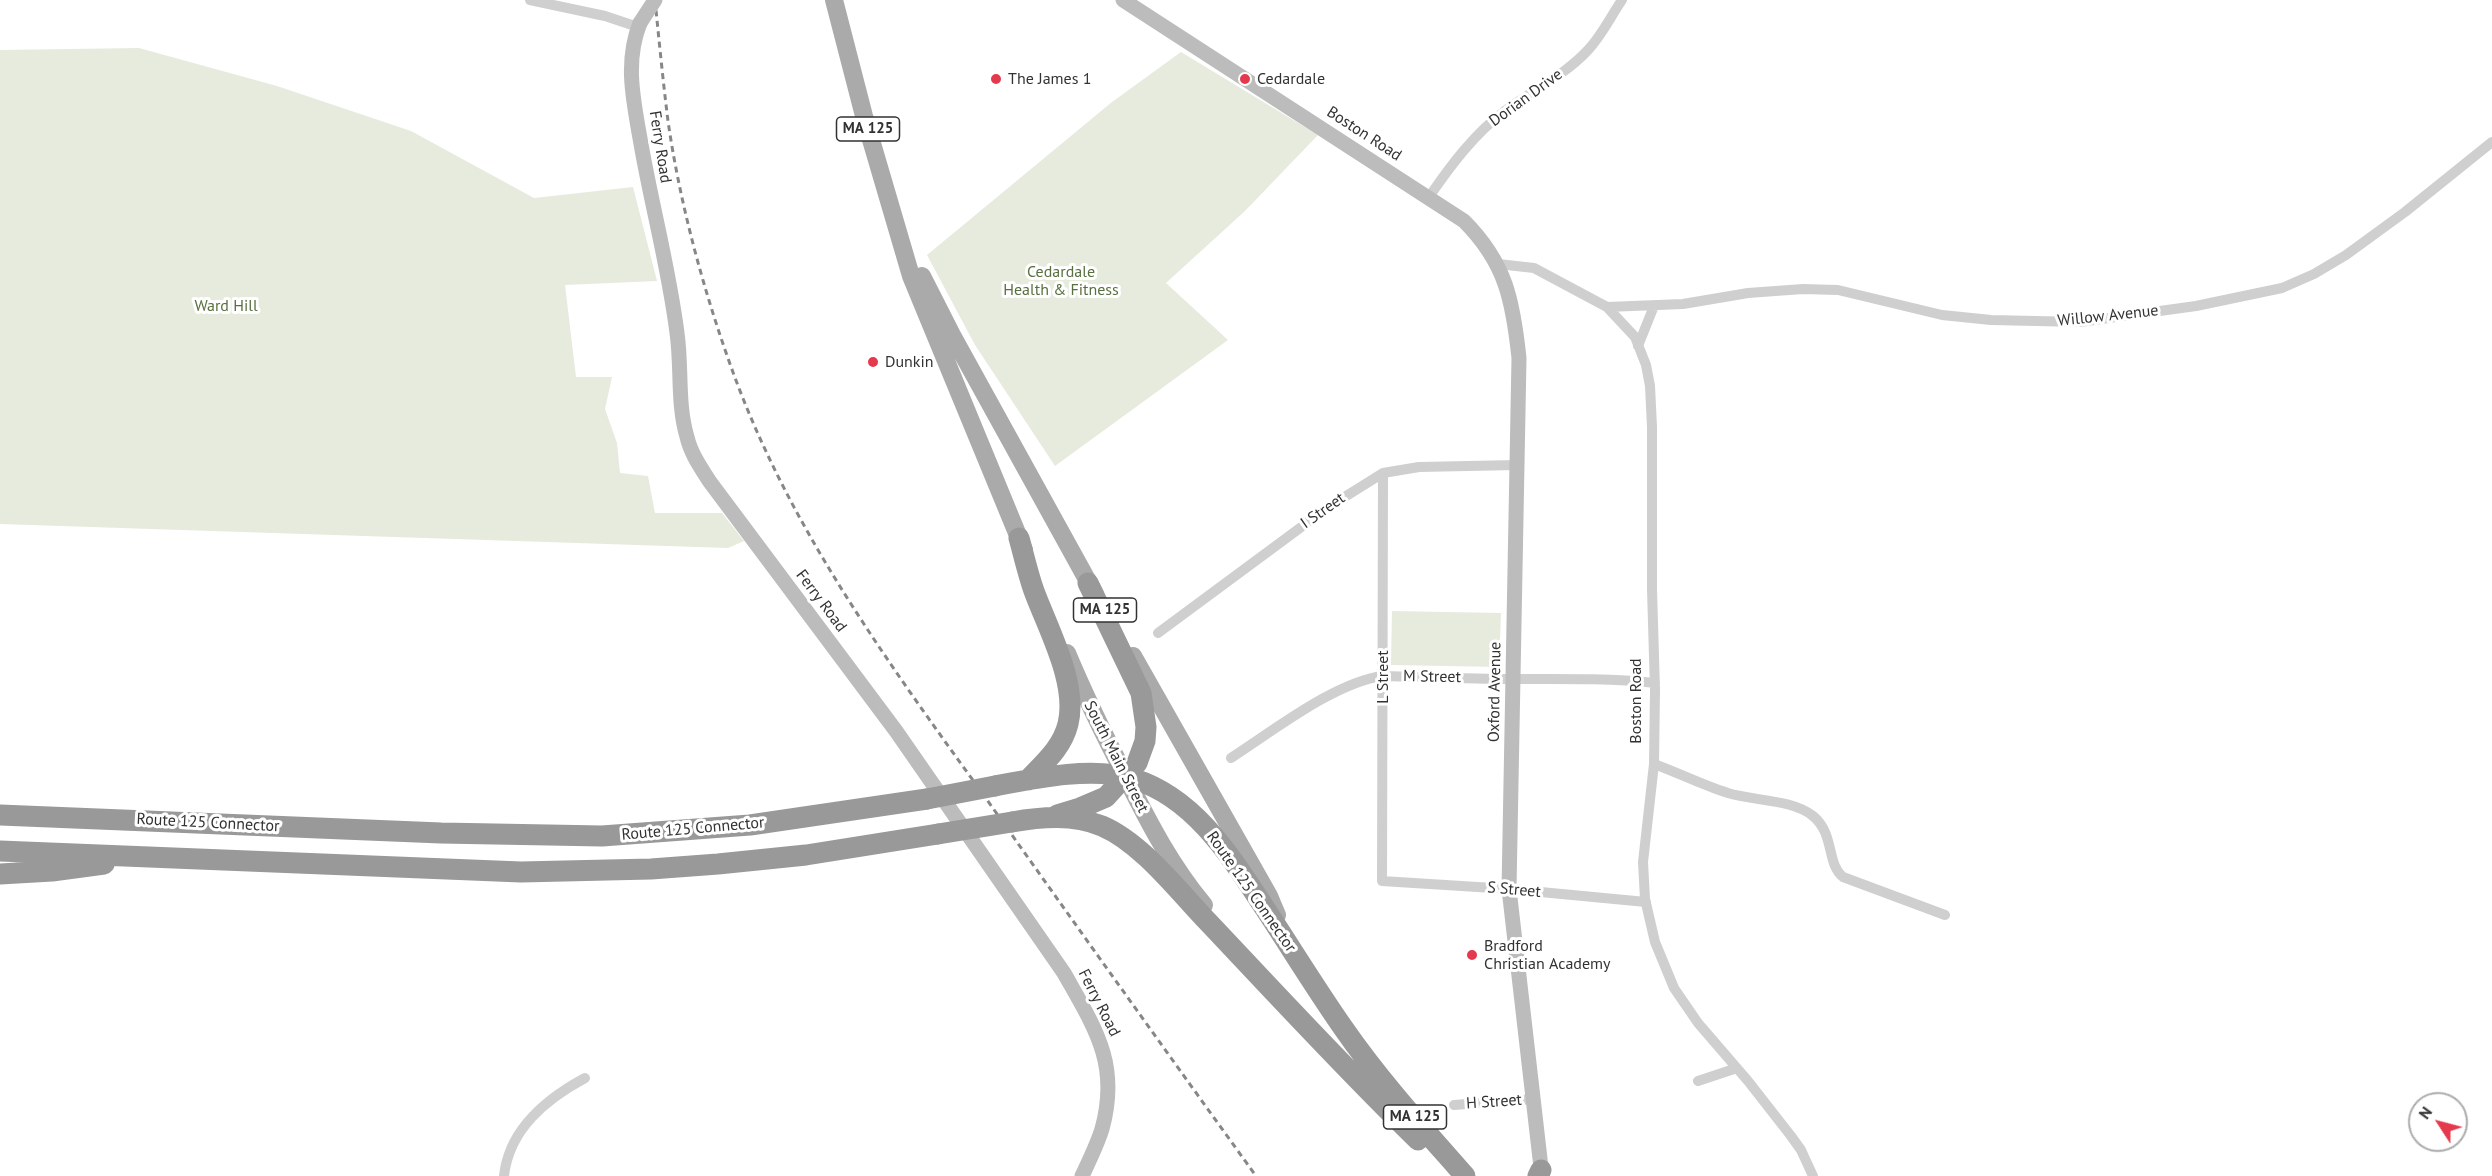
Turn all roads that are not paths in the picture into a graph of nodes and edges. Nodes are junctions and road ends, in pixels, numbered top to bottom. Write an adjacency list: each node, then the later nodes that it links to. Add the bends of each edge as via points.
1 (530, 0): 6 (street)
2 (655, 0): 7 (street, Ferry Road, bridge)
3 (834, 0): 11 (main road, South Main Street / MA 125)
4 (1123, 0): 9 (street, Boston Road)
5 (1622, 0): 9 (street, Dorian Drive, via 1588,49 1484,129 1453,162)
6 (550, 2): 7 (street)
7 (639, 25): 48 (street, Ferry Road, via 631,49 630,74 677,333 687,438 710,482 896,731 1077,995 1102,1047 1109,1090 1101,1132)
8 (2492, 142): 13 (street, Willow Avenue, via 2405,213 2314,274 2282,288 2196,306 2080,322 1991,320 1942,315 1838,290 1803,289)
9 (1429, 197): 10 (street, Boston Road)
10 (1464, 221): 12 (street, Oxford Avenue)
11 (906, 256): 18 (main road, South Main Street / MA 125, via 918,296); 19 (main road, South Main Street / MA 125, via 914,259)
12 (1498, 264): 14 (street, Boston Road, via 1534,268); 16 (street, Oxford Avenue, via 1516,322)
13 (1654, 306): 14 (street, Willow Avenue); 15 (street)
14 (1607, 307): 15 (street, Boston Road, via 1635,337)
15 (1638, 346): 23 (street, Boston Road, via 1650,386)
16 (1517, 465): 17 (street, I Street, via 1419,467); 22 (street, Oxford Avenue)
17 (1383, 473): 20 (street, I Street, via 1327,508); 21 (street, L Street)
18 (1018, 538): 26 (main road, South Main Street / MA 125, via 1085,696); 27 (highway, via 1062,667 1070,706 1060,744)
19 (1088, 583): 26 (highway, via 1144,705 1145,741 1137,763); 40 (main road, South Main Street / MA 125, via 1124,639 1264,886)
20 (1158, 633)
21 (1383, 676): 22 (street, M Street); 24 (street, M Street, via 1331,694); 35 (street, L Street)
22 (1513, 679): 23 (street, M Street); 36 (street, Oxford Avenue)
23 (1655, 683): 25 (street, Boston Road)
24 (1231, 758)
25 (1654, 764): 37 (street, Boston Road, via 1643,862); 38 (street, via 1708,787 1811,814 1827,834 1835,866 1843,877)
26 (1126, 777): 27 (highway, Route 125 Connector, via 1084,774); 31 (highway, via 1096,802); 39 (main road, South Main Street / MA 125, via 1169,857); 40 (highway, Route 125 Connector, via 1182,805 1204,825 1229,855)
27 (1028, 780): 30 (highway, Route 125 Connector, bridge, via 750,825 602,836 452,834)
28 (0, 804): 30 (highway)
29 (0, 815): 30 (highway, Route 125 Connector)
30 (46, 815)
31 (1050, 817): 33 (highway, Route 125 Connector, bridge, via 806,855 651,869 520,872); 39 (highway, Route 125 Connector, via 1100,825 1129,842)
32 (0, 851): 33 (highway, Route 125 Connector)
33 (157, 856): 34 (highway)
34 (0, 874)
35 (1382, 881): 36 (street, S Street)
36 (1509, 889): 37 (street, S Street); 44 (street, Oxford Avenue)
37 (1646, 902): 41 (street, Boston Road, via 1655,942 1674,988)
38 (1945, 915)
39 (1241, 957): 49 (highway, South Main Street / MA 125)
40 (1298, 960): 50 (highway, South Main Street / MA 125, via 1380,1078)
41 (1737, 1068): 43 (street); 51 (street, Boston Road, via 1801,1150)
42 (585, 1078): 47 (street, via 565,1089 525,1124 513,1143)
43 (1698, 1081)
44 (1534, 1099): 45 (street, H Street); 46 (street, Oxford Avenue)
45 (1454, 1105)
46 (1540, 1174)
47 (504, 1176)
48 (1083, 1176)
49 (1455, 1176)
50 (1465, 1176)
51 (1813, 1176)

